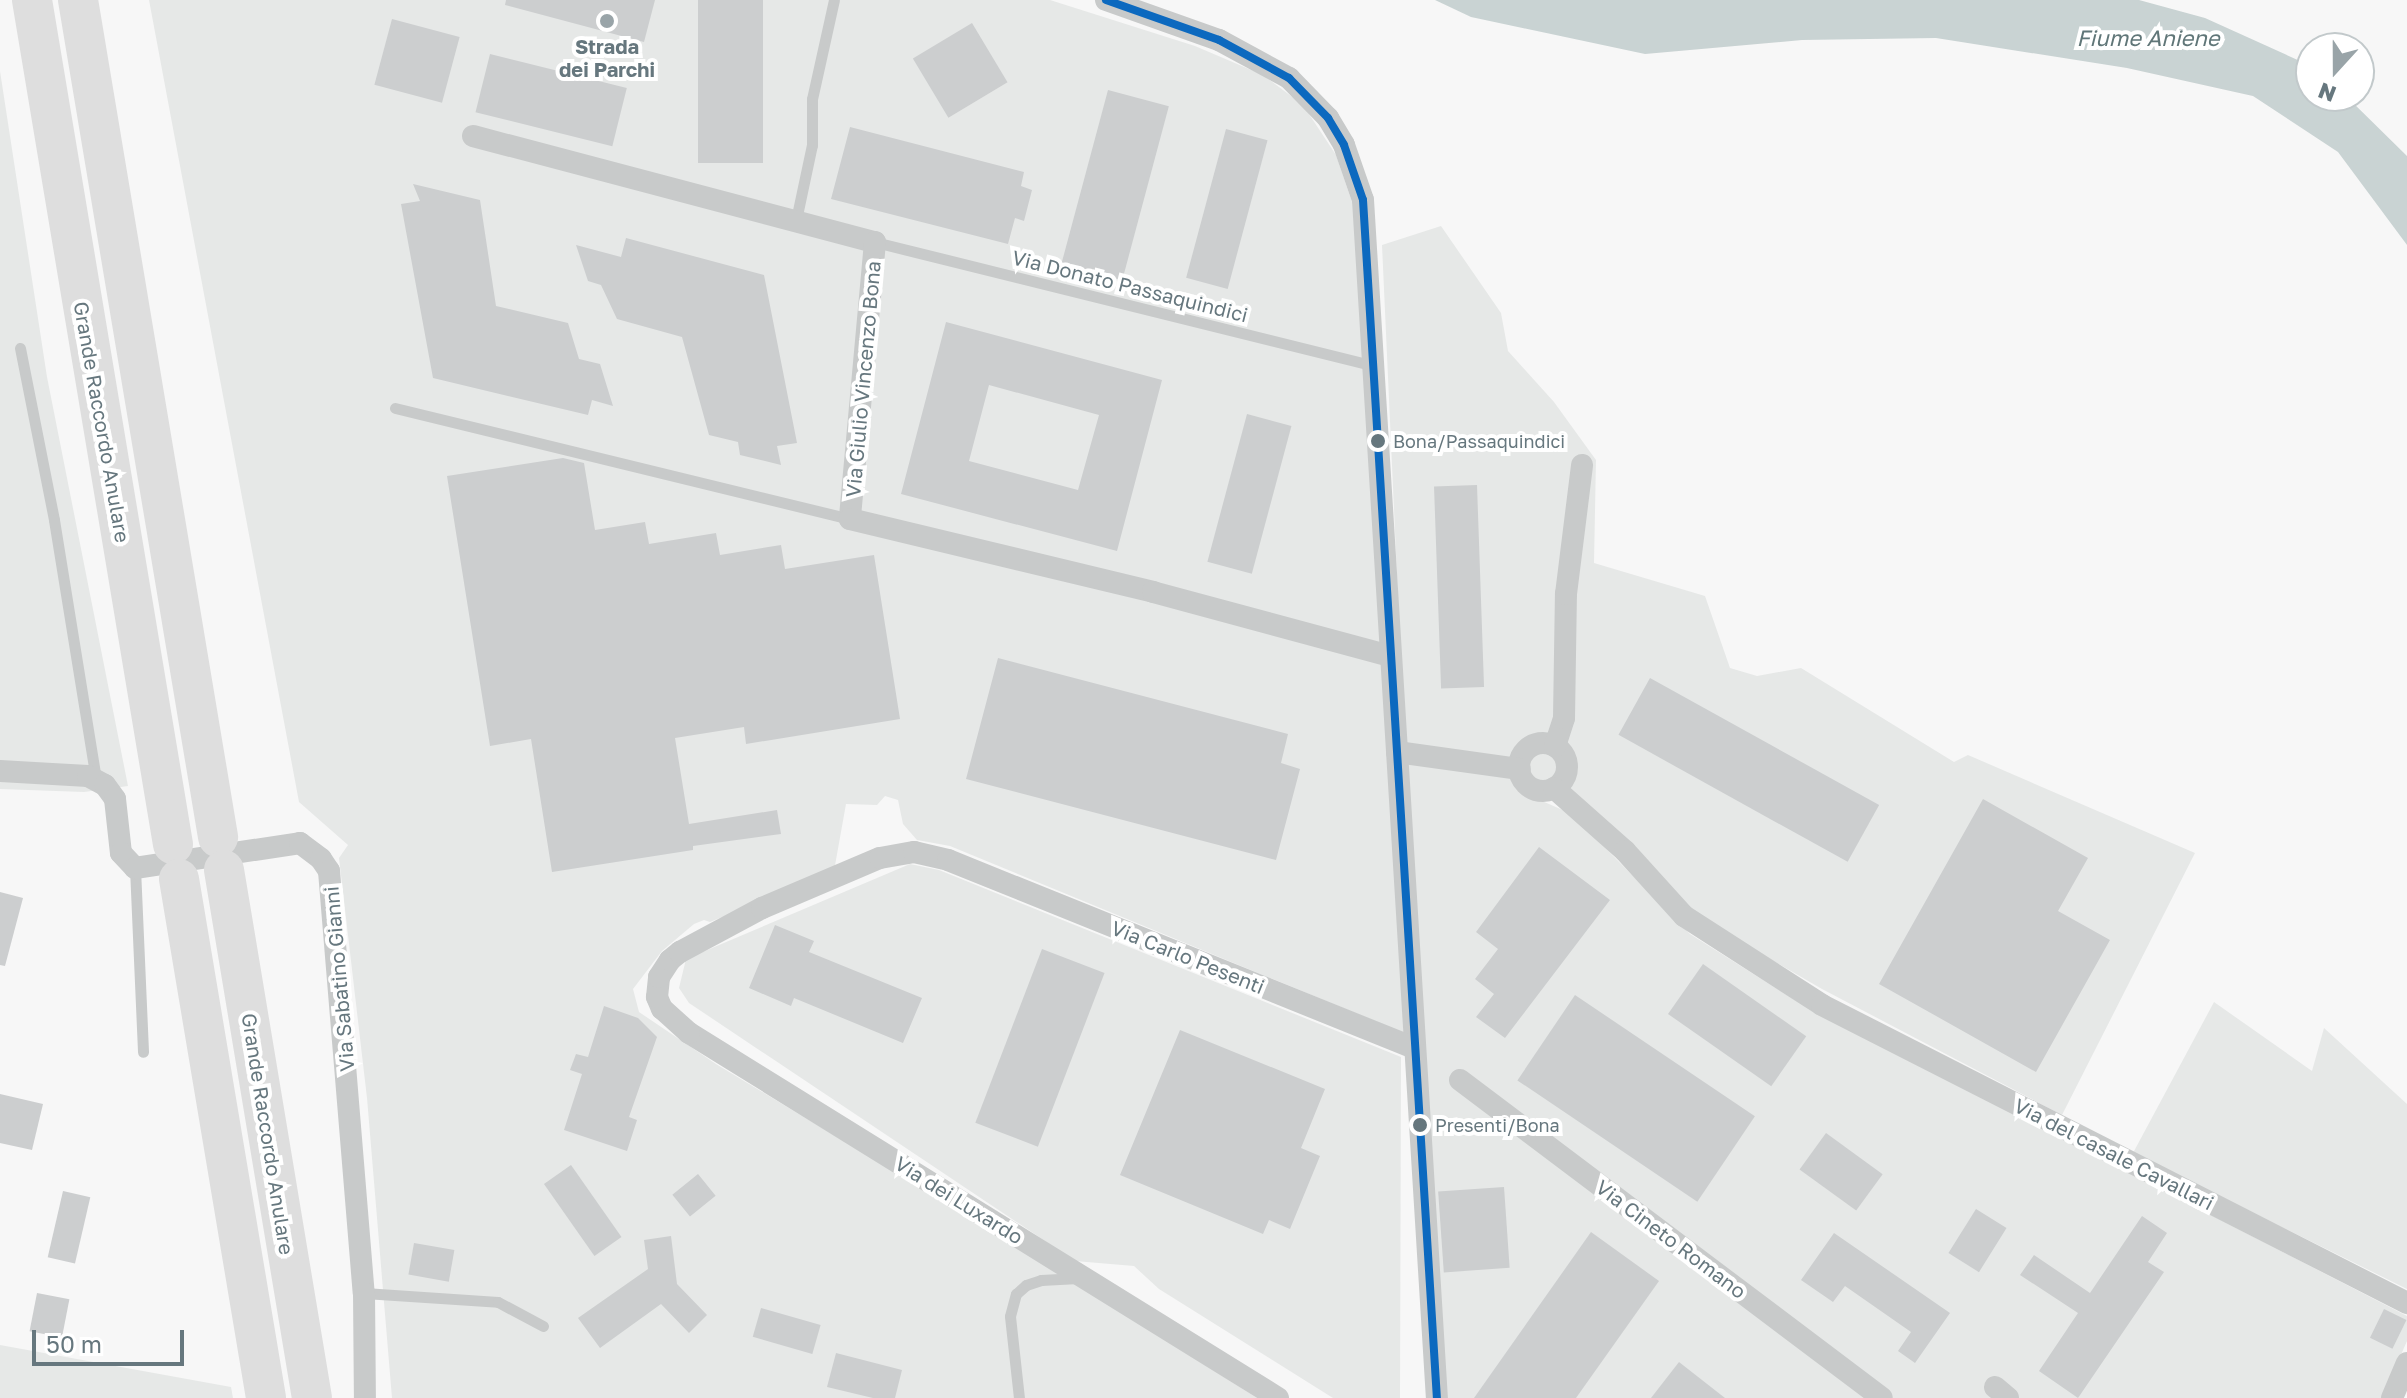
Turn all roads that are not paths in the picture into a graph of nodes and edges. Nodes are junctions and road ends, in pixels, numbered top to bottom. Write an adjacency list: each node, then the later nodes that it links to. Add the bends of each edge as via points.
1 (32, 0): 30 (highway, Grande Raccordo Anulare)
2 (78, 0): 31 (highway, Grande Raccordo Anulare)
3 (834, 0): 6 (lane, via 812,99 812,145)
4 (1106, 0): 9 (street, via 1246,52 1289,78 1328,118 1357,173 1363,200)
5 (473, 136): 6 (street, Via Giulio Vincenzo Bona)
6 (796, 220): 7 (street, Via Giulio Vincenzo Bona)
7 (875, 242): 9 (lane, Via Donato Passaquindici); 12 (street, Via Giulio Vincenzo Bona)
8 (20, 348): 18 (lane)
9 (1375, 366): 13 (street)
10 (395, 408): 12 (lane)
11 (1582, 465): 14 (street, via 1566,594 1564,718)
12 (850, 519): 13 (street, Via Giulio Vincenzo Bona)
13 (1391, 656): 15 (street)
14 (1555, 746): 16 (street, via 1533,745 1523,755); 19 (street, via 1565,757 1567,771)
15 (1397, 752): 16 (street); 22 (street)
16 (1520, 769): 19 (street, via 1532,787)
17 (0, 771): 18 (street)
18 (96, 779): 20 (street, via 115,799 119,847)
19 (1554, 788): 27 (street, Via del casale Cavallari, via 1625,851 1684,916 1822,1005)
20 (135, 868): 23 (lane); 26 (street, Via Sabatino Gianni, via 300,843 321,859 333,886)
21 (656, 988): 22 (street, Via Carlo Pesenti, via 670,960 725,927 880,858 914,852 948,860); 25 (street, Via dei Luxardo, via 662,1009 689,1033)
22 (1414, 1048): 35 (street)
23 (143, 1052)
24 (1460, 1080): 36 (street, Via Cineto Romano)
25 (1084, 1278): 33 (lane, via 1041,1280 1016,1294 1010,1316); 34 (street, Via dei Luxardo)
26 (364, 1293): 28 (lane, via 498,1302); 32 (street, Via Sabatino Gianni)
27 (2407, 1303)
28 (543, 1326)
29 (2407, 1363): 37 (street)
30 (266, 1398)
31 (312, 1398)
32 (365, 1398)
33 (1019, 1398)
34 (1278, 1398)
35 (1437, 1398)
36 (1882, 1398)
37 (2392, 1398)

